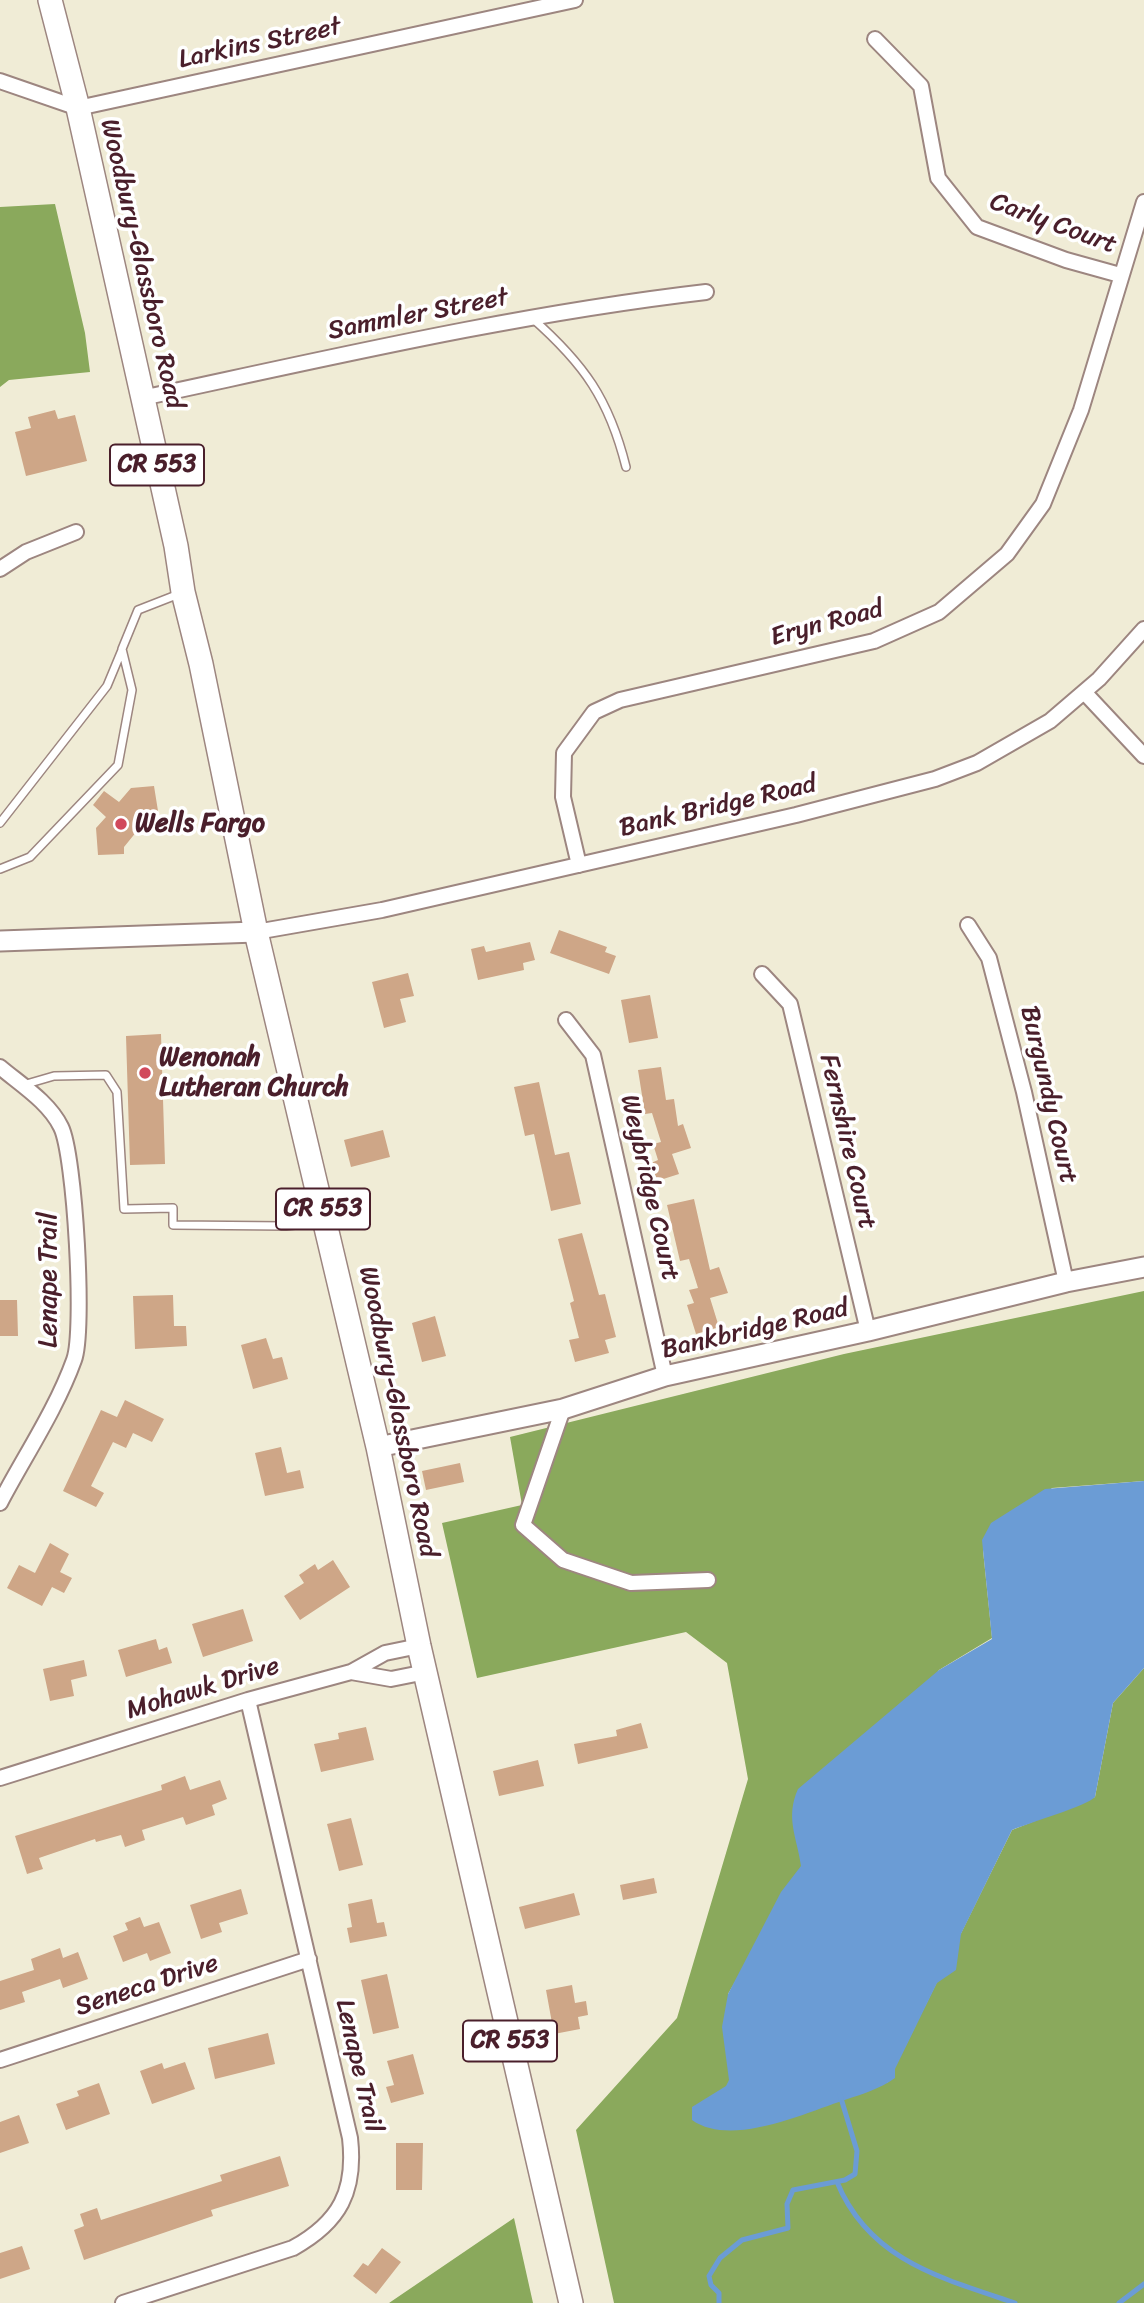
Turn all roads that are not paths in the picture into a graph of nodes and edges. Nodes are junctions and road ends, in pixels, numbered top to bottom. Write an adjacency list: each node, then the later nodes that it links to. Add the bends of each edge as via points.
1 (50, 0): 5 (main road, Woodbury-Glassboro Road / CR 553)
2 (575, 0): 5 (street, Larkins Street)
3 (875, 40): 7 (street, Carly Court, via 921,86 938,178 976,227)
4 (0, 81): 5 (street)
5 (78, 108): 10 (main road, Woodbury-Glassboro Road / CR 553)
6 (1144, 202): 7 (street, Eryn Road)
7 (1120, 275): 20 (street, Eryn Road, via 1081,410 1043,504 1006,554 939,612 874,641 620,700 594,712 564,753 563,797)
8 (706, 292): 9 (street, Sammler Street)
9 (531, 318): 10 (street, Sammler Street); 11 (lane, via 561,344 595,385 615,425)
10 (142, 398): 14 (main road, Woodbury-Glassboro Road / CR 553)
11 (626, 467)
12 (76, 532): 13 (street, via 26,552)
13 (0, 569)
14 (183, 592): 16 (lane, via 138,610); 23 (main road, Woodbury-Glassboro Road / CR 553)
15 (1144, 629): 17 (street, Bank Bridge Road)
16 (122, 649): 19 (lane, via 107,686); 21 (lane, via 131,690 118,765 30,857)
17 (1085, 692): 18 (street); 20 (street, Bank Bridge Road, via 1014,744 935,779)
18 (1144, 756)
19 (0, 823)
20 (579, 865): 23 (street, Bank Bridge Road, via 382,910)
21 (0, 869)
22 (968, 925): 31 (street, Burgundy Court, via 989,958)
23 (256, 932): 24 (street); 29 (main road, Woodbury-Glassboro Road / CR 553)
24 (0, 942)
25 (762, 974): 32 (street, Fernshire Court, via 790,1004)
26 (566, 1020): 33 (street, Weybridge Court, via 593,1055)
27 (0, 1067): 28 (street, Lenape Trail)
28 (21, 1085): 29 (lane, via 54,1076 106,1075 117,1091 124,1209 173,1208 173,1225); 36 (street, Lenape Trail, via 48,1109 67,1143 73,1173 78,1342 67,1376)
29 (326, 1222): 35 (main road, Woodbury-Glassboro Road / CR 553)
30 (1144, 1268): 31 (street, Bankbridge Road)
31 (1066, 1282): 32 (street, Bankbridge Road)
32 (868, 1331): 33 (street, Bankbridge Road)
33 (665, 1376): 34 (street, Bankbridge Road)
34 (563, 1409): 35 (street, Bankbridge Road); 37 (street, via 523,1525 563,1560 631,1583)
35 (378, 1447): 38 (main road, Woodbury-Glassboro Road / CR 553)
36 (0, 1503)
37 (708, 1580)
38 (419, 1646): 39 (street, Mohawk Drive, via 385,1653); 40 (main road, Woodbury-Glassboro Road / CR 553)
39 (351, 1672): 40 (street, via 391,1679); 41 (street, Mohawk Drive)
40 (426, 1672): 46 (main road, Woodbury-Glassboro Road / CR 553)
41 (248, 1700): 42 (street, Mohawk Drive); 43 (street, Lenape Trail)
42 (0, 1778)
43 (309, 1959): 44 (street, Seneca Drive); 45 (street, Lenape Trail, via 353,2160 351,2180 336,2214 293,2248)
44 (0, 2060)
45 (123, 2303)
46 (571, 2303)

